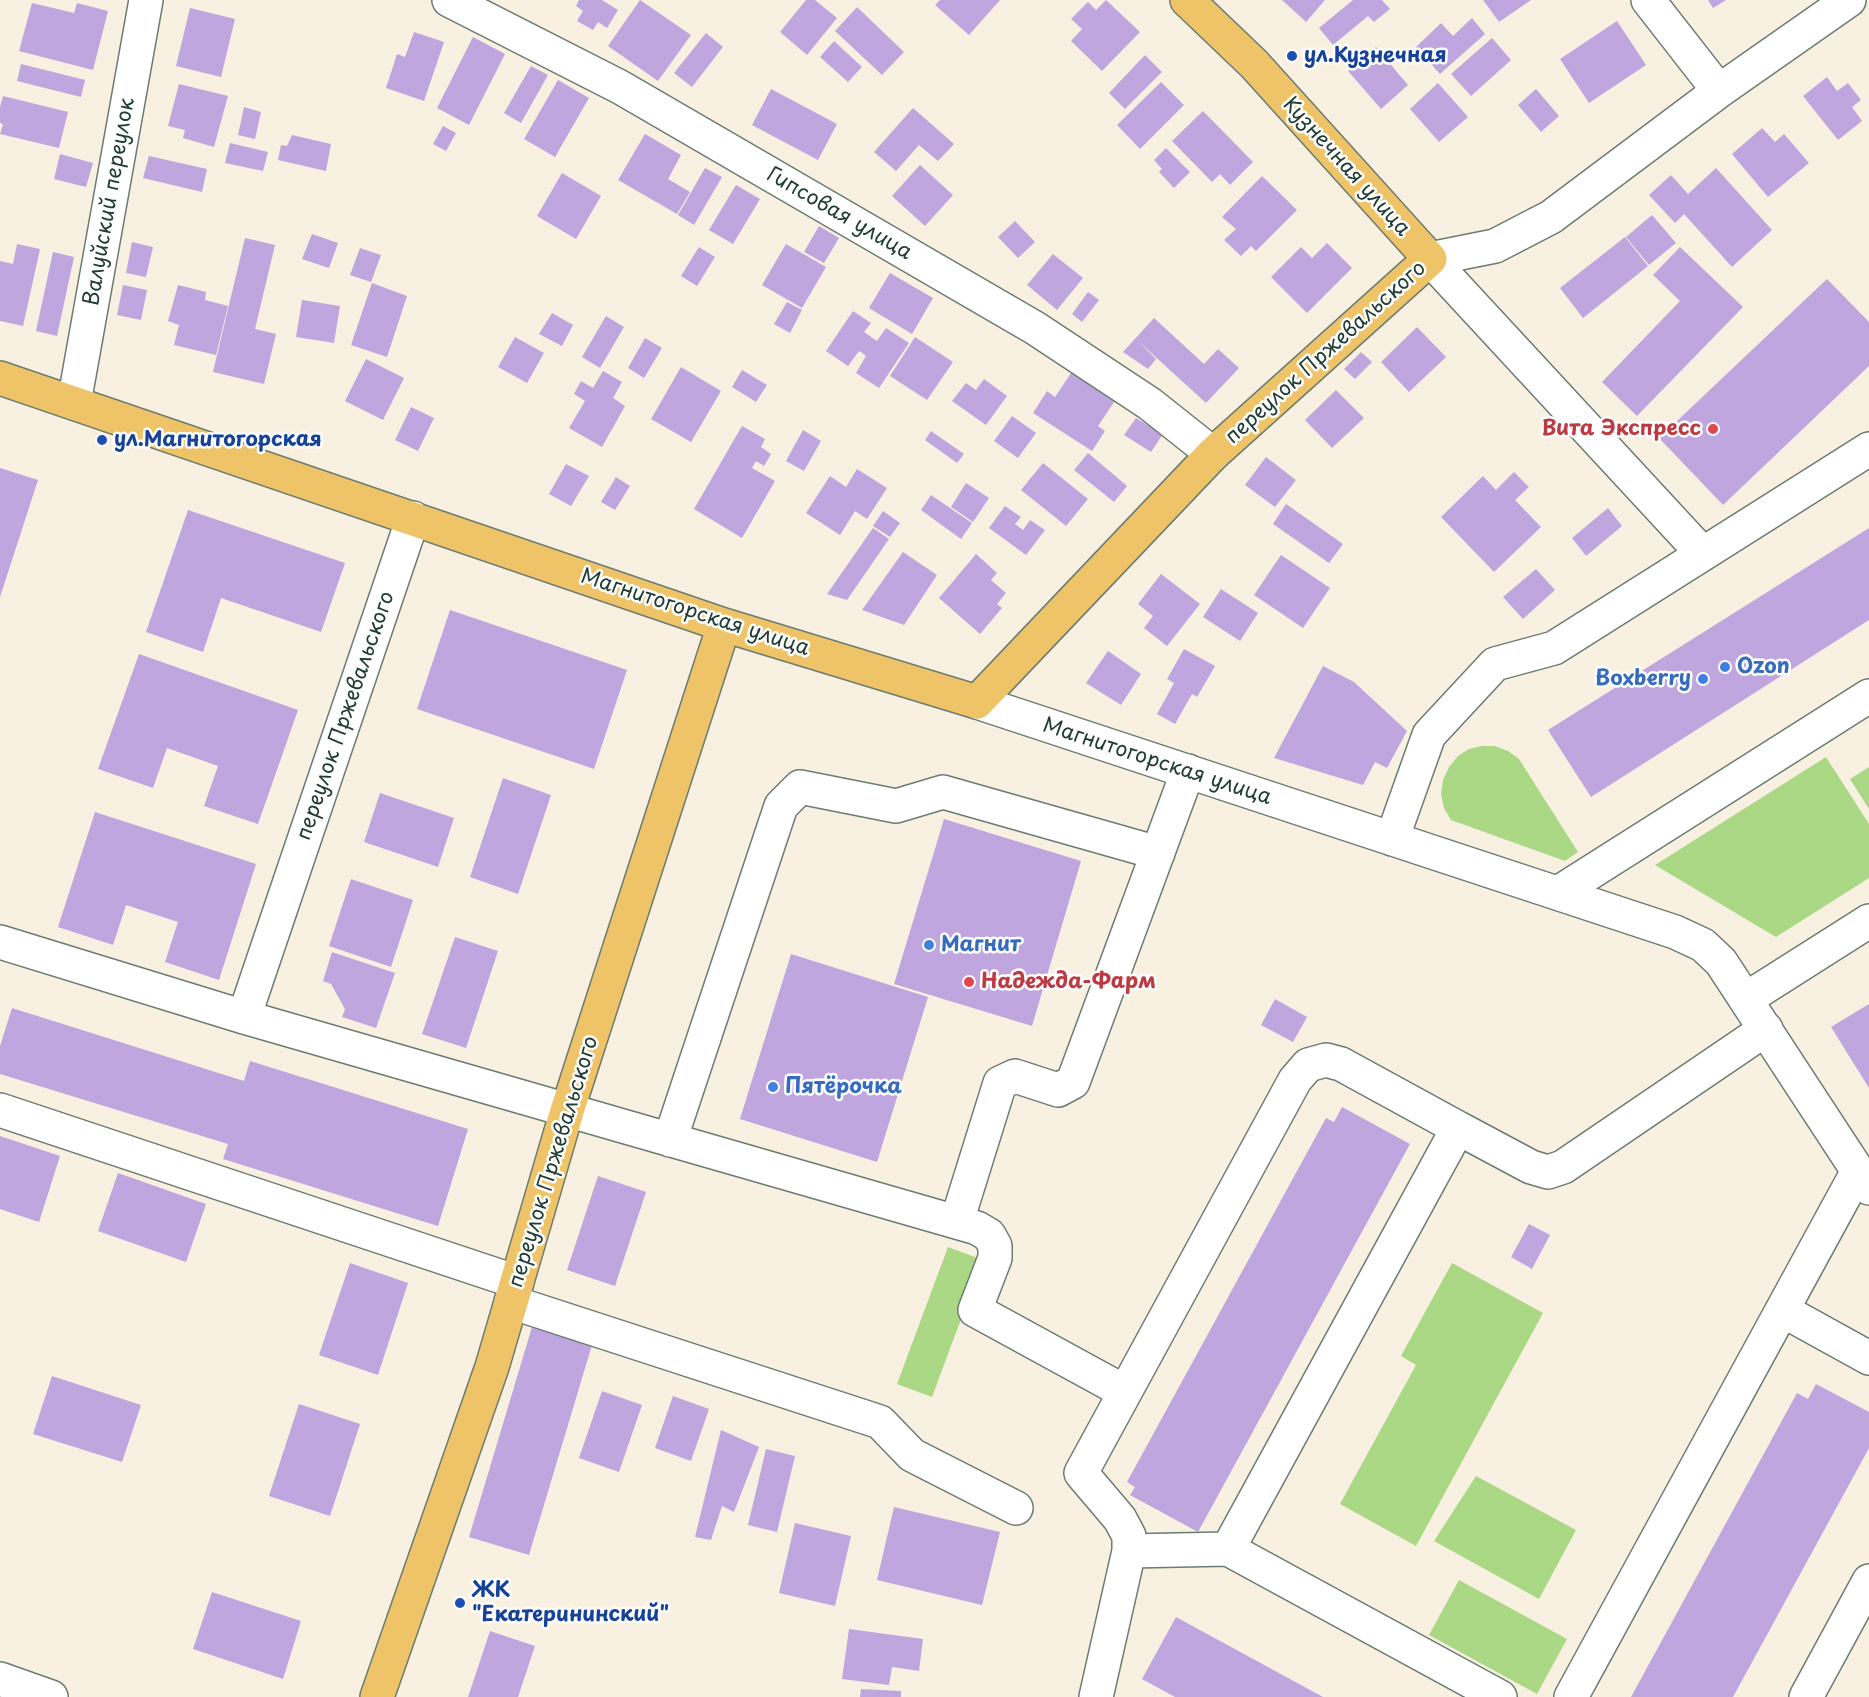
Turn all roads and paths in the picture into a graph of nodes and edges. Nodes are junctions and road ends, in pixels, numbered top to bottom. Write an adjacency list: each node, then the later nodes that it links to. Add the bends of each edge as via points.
1 (146, 0): 9 (street, Валуйский переулок)
2 (449, 0): 11 (street, Гипсовая улица, via 620,87 1035,328 1150,404)
3 (1187, 0): 7 (main road, Кузнечная улица, via 1254,64)
4 (1648, 0): 6 (street)
5 (1849, 0): 6 (street, переулок Пржевальского)
6 (1719, 91): 7 (street, переулок Пржевальского, via 1551,217 1495,246)
7 (1430, 260): 11 (main road, переулок Пржевальского); 13 (street, Кузнечная улица)
8 (0, 378): 9 (main road, Магнитогорская улица)
9 (74, 403): 12 (main road, Магнитогорская улица)
10 (1869, 449): 13 (street)
11 (1213, 454): 16 (main road, переулок Пржевальского)
12 (412, 518): 14 (main road, Магнитогорская улица); 24 (street, переулок Пржевальского)
13 (1700, 551): 18 (street, via 1554,648 1495,664 1429,735)
14 (724, 625): 16 (main road, Магнитогорская улица); 27 (main road, переулок Пржевальского)
15 (1869, 696): 20 (street)
16 (977, 702): 17 (street, Магнитогорская улица)
17 (1188, 771): 18 (street, Магнитогорская улица); 19 (street)
18 (1392, 839): 20 (street, Магнитогорская улица)
19 (1158, 853): 29 (street, via 943,792 896,806 800,787 781,806); 31 (street, via 1072,1082 1058,1090 1015,1076 1000,1083)
20 (1557, 893): 23 (street, Магнитогорская улица, via 1676,932 1703,945 1721,962)
21 (1869, 921): 23 (street)
22 (0, 942): 24 (street)
23 (1746, 999): 25 (street, Магнитогорская улица)
24 (244, 1017): 27 (street)
25 (1766, 1029): 28 (street, via 1563,1167 1548,1172); 30 (street, Магнитогорская улица)
26 (0, 1110): 32 (street)
27 (567, 1111): 29 (street); 32 (main road, переулок Пржевальского)
28 (1458, 1128): 35 (street, via 1341,1064 1326,1060 1308,1065 1295,1080); 37 (street)
29 (670, 1140): 31 (street)
30 (1864, 1177): 33 (street)
31 (957, 1221): 35 (street, via 989,1236 994,1246 995,1258 975,1310)
32 (514, 1292): 36 (street, via 880,1422 912,1455); 42 (main road, переулок Пржевальского, via 492,1367)
33 (1782, 1310): 34 (street); 45 (street)
34 (1869, 1358)
35 (1125, 1392): 38 (street, via 1081,1473 1120,1519 1129,1536)
36 (1016, 1508)
37 (1228, 1549): 38 (street); 44 (street)
38 (1129, 1551): 43 (street)
39 (1869, 1581): 46 (street)
40 (0, 1679): 41 (street)
41 (43, 1696)
42 (377, 1697)
43 (1096, 1697)
44 (1500, 1697)
45 (1571, 1697)
46 (1806, 1697)

